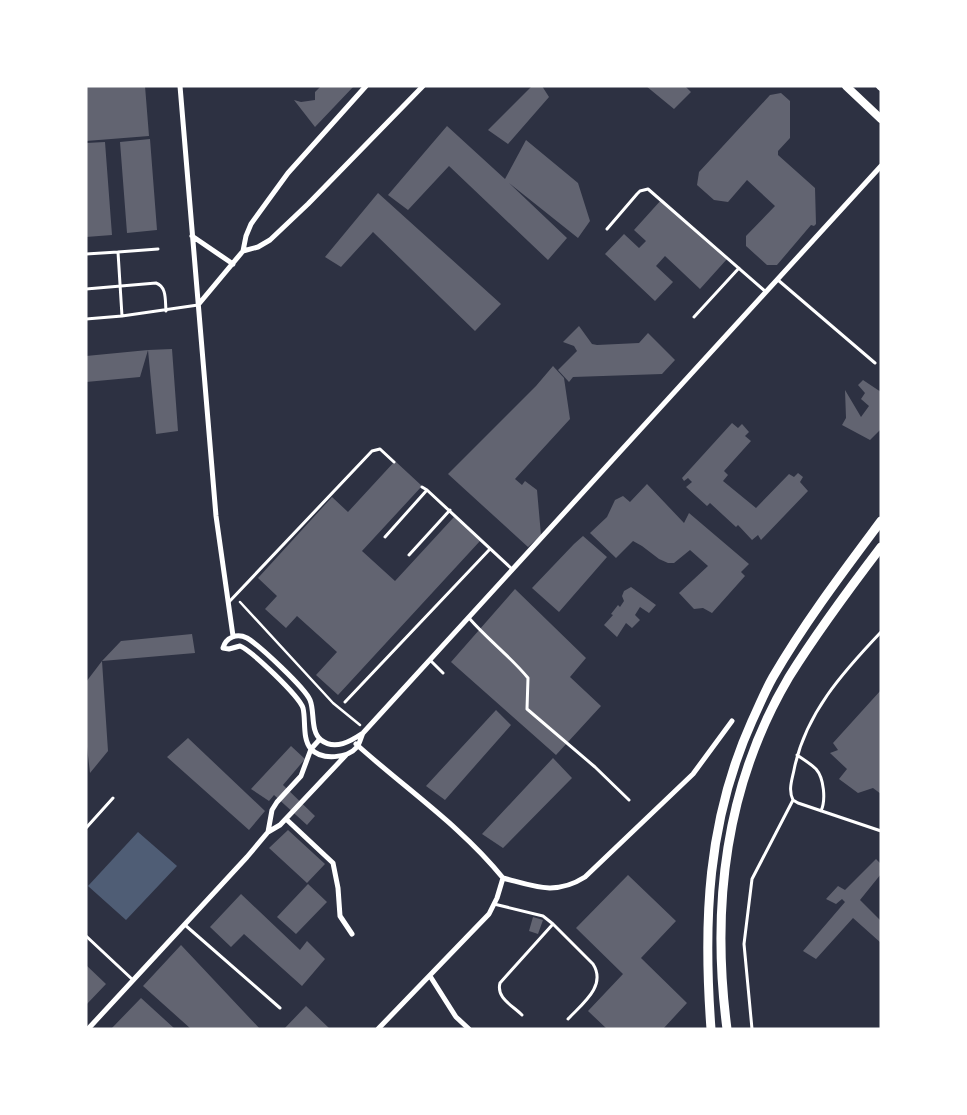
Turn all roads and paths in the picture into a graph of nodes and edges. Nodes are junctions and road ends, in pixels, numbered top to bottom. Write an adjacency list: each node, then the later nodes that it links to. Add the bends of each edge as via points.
1 (180, 86): 8 (street)
2 (366, 86): 10 (street, via 288,172 251,224)
3 (423, 86): 10 (street, via 270,240)
4 (846, 86): 5 (street)
5 (881, 119)
6 (881, 166): 15 (street)
7 (607, 228): 14 (lane, via 640,191 648,189)
8 (192, 236): 13 (street); 19 (street)
9 (158, 249): 11 (lane)
10 (243, 251): 13 (street)
11 (118, 252): 12 (lane); 16 (lane)
12 (86, 254)
13 (233, 264): 19 (street)
14 (739, 268): 18 (lane); 22 (lane)
15 (778, 280): 18 (street); 24 (lane)
16 (120, 286): 17 (lane); 20 (lane, via 160,284 164,289); 21 (lane)
17 (86, 289)
18 (767, 292): 34 (street)
19 (198, 305): 20 (lane); 36 (street, via 216,516)
20 (166, 311): 21 (lane)
21 (122, 316): 23 (lane)
22 (694, 317)
23 (86, 319)
24 (875, 363)
25 (394, 462): 35 (lane, via 382,450 372,451)
26 (422, 486): 27 (lane)
27 (427, 490): 28 (lane); 30 (lane)
28 (450, 510): 32 (lane); 33 (lane)
29 (881, 521): 73 (main road, via 772,678 736,759 725,795 710,881 707,956)
30 (385, 536)
31 (881, 547): 74 (main road, via 835,608 789,678 744,778 729,838 720,912 722,990)
32 (490, 549): 34 (lane); 42 (lane)
33 (409, 555)
34 (512, 569): 37 (street)
35 (235, 597): 36 (lane); 44 (path, via 333,703)
36 (228, 604): 39 (street)
37 (468, 617): 40 (street); 52 (lane, via 528,678 527,709)
38 (881, 632): 50 (lane, via 854,660 821,703)
39 (232, 636): 45 (street, via 247,638 270,656 308,697); 48 (street, via 222,648 244,648 296,697 303,709 306,737)
40 (430, 660): 41 (lane); 44 (street)
41 (443, 673)
42 (345, 702)
43 (732, 722): 59 (street, via 693,774 585,877 574,884 548,889)
44 (365, 731): 46 (street); 47 (street)
45 (320, 739): 46 (street, via 339,745); 48 (street)
46 (352, 740): 47 (street)
47 (358, 746): 49 (street); 59 (street, via 455,827)
48 (311, 749): 49 (street, via 318,754); 58 (street, via 301,776 276,802)
49 (346, 754): 55 (street)
50 (797, 755): 53 (lane, via 790,789); 54 (lane, via 817,770 824,788)
51 (113, 798): 56 (lane)
52 (629, 800)
53 (793, 800): 54 (lane); 75 (lane, via 752,879 744,944)
54 (821, 811): 57 (lane)
55 (286, 818): 58 (street); 63 (street, via 333,863 341,920)
56 (86, 828)
57 (881, 831)
58 (268, 832): 62 (street)
59 (503, 878): 60 (street)
60 (494, 904): 61 (lane, via 543,916); 65 (street, via 476,930)
61 (553, 924): 68 (lane, via 500,982 500,995); 69 (lane, via 597,972 596,986)
62 (185, 925): 66 (street); 67 (lane)
63 (352, 934)
64 (86, 936): 66 (lane)
65 (430, 976): 71 (street); 72 (street, via 456,1017)
66 (133, 980): 70 (street)
67 (280, 1008)
68 (522, 1015)
69 (568, 1019)
70 (88, 1029)
71 (378, 1029)
72 (469, 1029)
73 (711, 1029)
74 (728, 1029)
75 (752, 1029)

